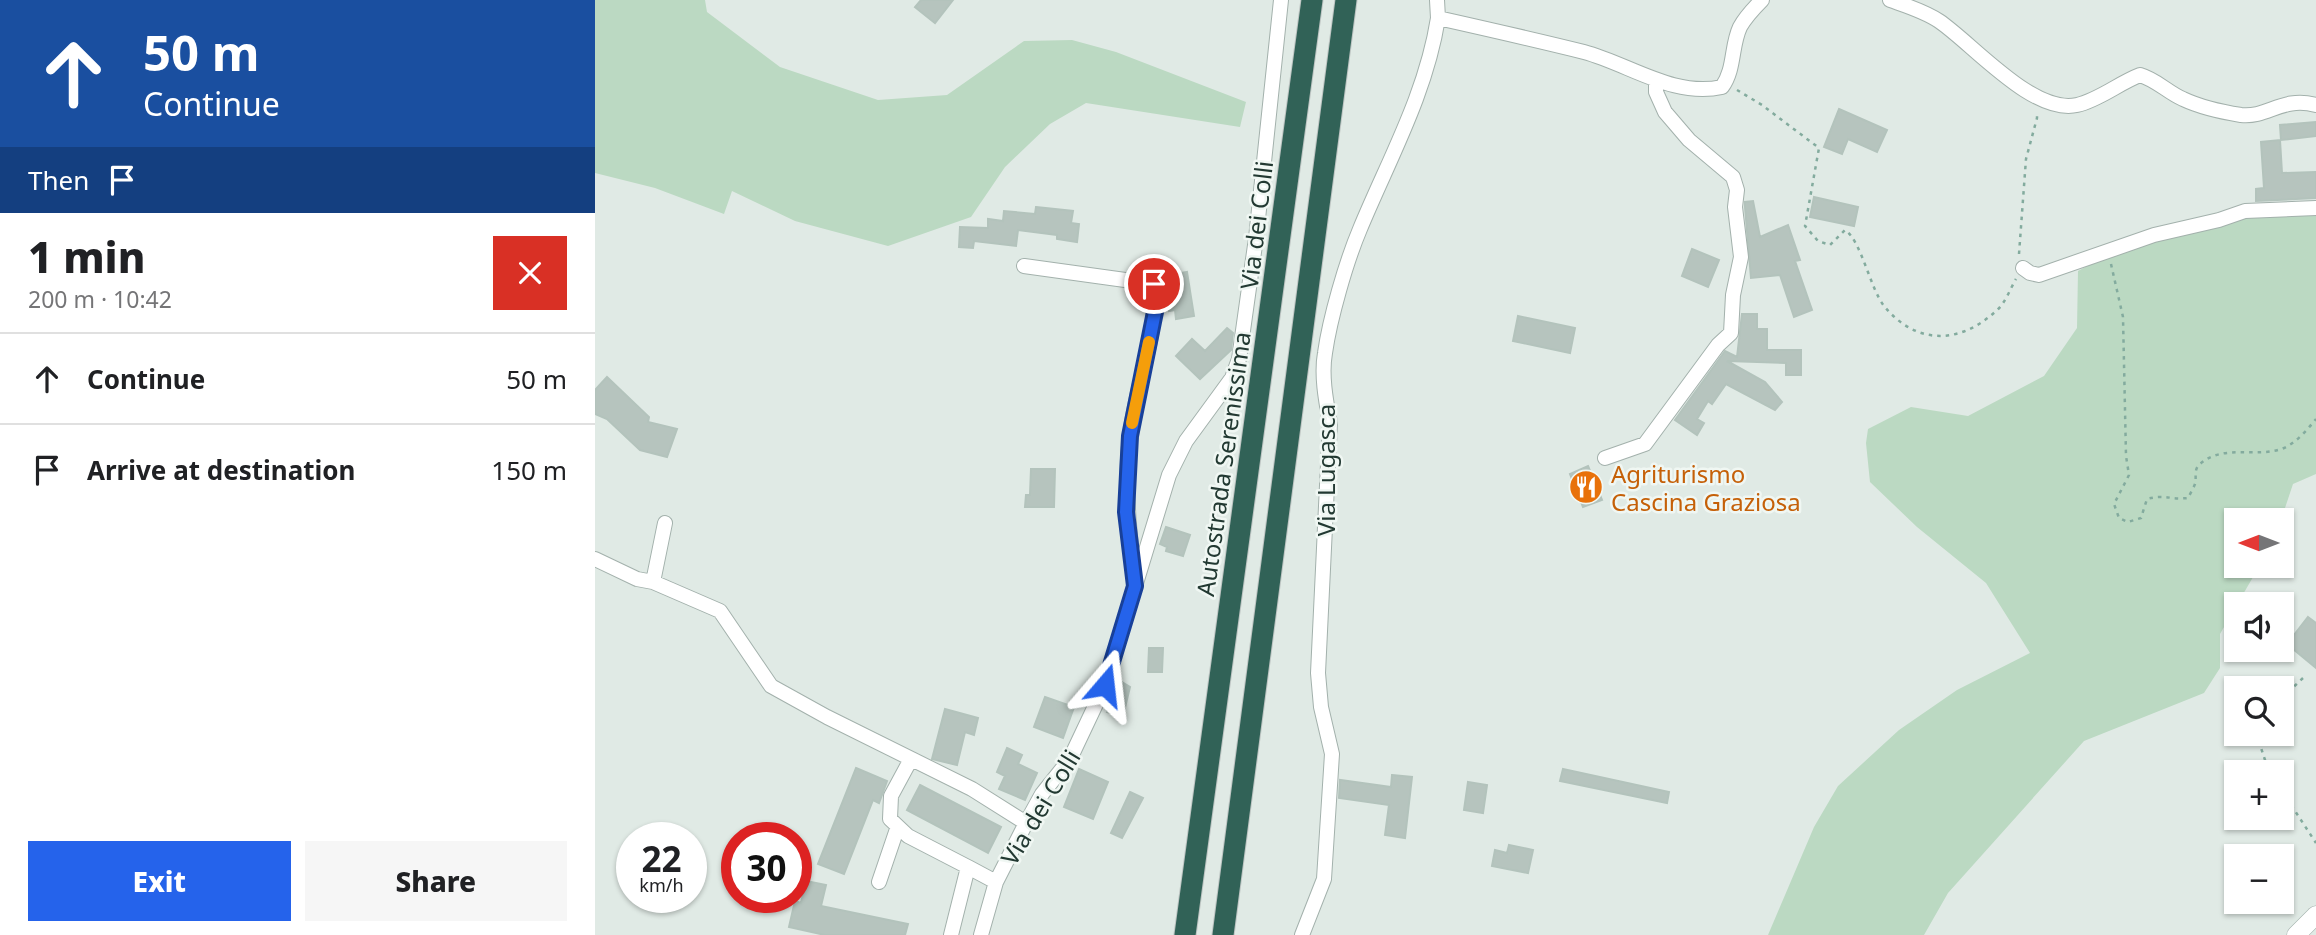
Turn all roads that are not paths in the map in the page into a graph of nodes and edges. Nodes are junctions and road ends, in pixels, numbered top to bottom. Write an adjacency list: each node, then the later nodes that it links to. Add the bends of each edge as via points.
1 (1281, 0): 17 (street, Via dei Colli, via 1239,359 1232,378 1186,441 1169,475)
2 (1312, 0): 27 (highway, Autostrada Serenissima)
3 (1346, 0): 28 (highway)
4 (1437, 0): 7 (street, Via Lugasca)
5 (1762, 0): 8 (street, via 1739,29 1730,78 1723,88)
6 (1890, 0): 9 (street, via 1937,20 2009,79 2051,104 2076,105 2140,75 2154,79 2181,99 2243,115 2291,102)
7 (1438, 18): 8 (street, via 1588,53); 29 (street, Via Lugasca, via 1433,54 1359,231 1324,355 1330,423 1318,673 1332,754 1324,879)
8 (1656, 80): 13 (street, via 1665,112 1689,140 1733,177 1737,190 1741,257 1731,333 1645,444)
9 (2316, 105)
10 (2316, 208): 12 (street, via 2245,211 2154,235 2039,275)
11 (1024, 266): 17 (street, via 1154,284 1156,307 1130,436 1126,512)
12 (2023, 268)
13 (1605, 458)
14 (665, 523): 16 (street)
15 (595, 559): 16 (street)
16 (653, 582): 18 (street, via 720,611 771,686)
17 (1135, 586): 19 (street, Via dei Colli, via 1105,685 1086,728)
18 (911, 759): 19 (street); 20 (street, via 891,796 890,819)
19 (1025, 823): 23 (street, Via dei Colli)
20 (897, 829): 21 (street); 22 (street)
21 (968, 867): 23 (street); 25 (street)
22 (879, 882)
23 (996, 882): 26 (street, Via dei Colli)
24 (2316, 915): 30 (street)
25 (951, 935)
26 (981, 935)
27 (1185, 935)
28 (1223, 935)
29 (1302, 935)
30 (2296, 935)

